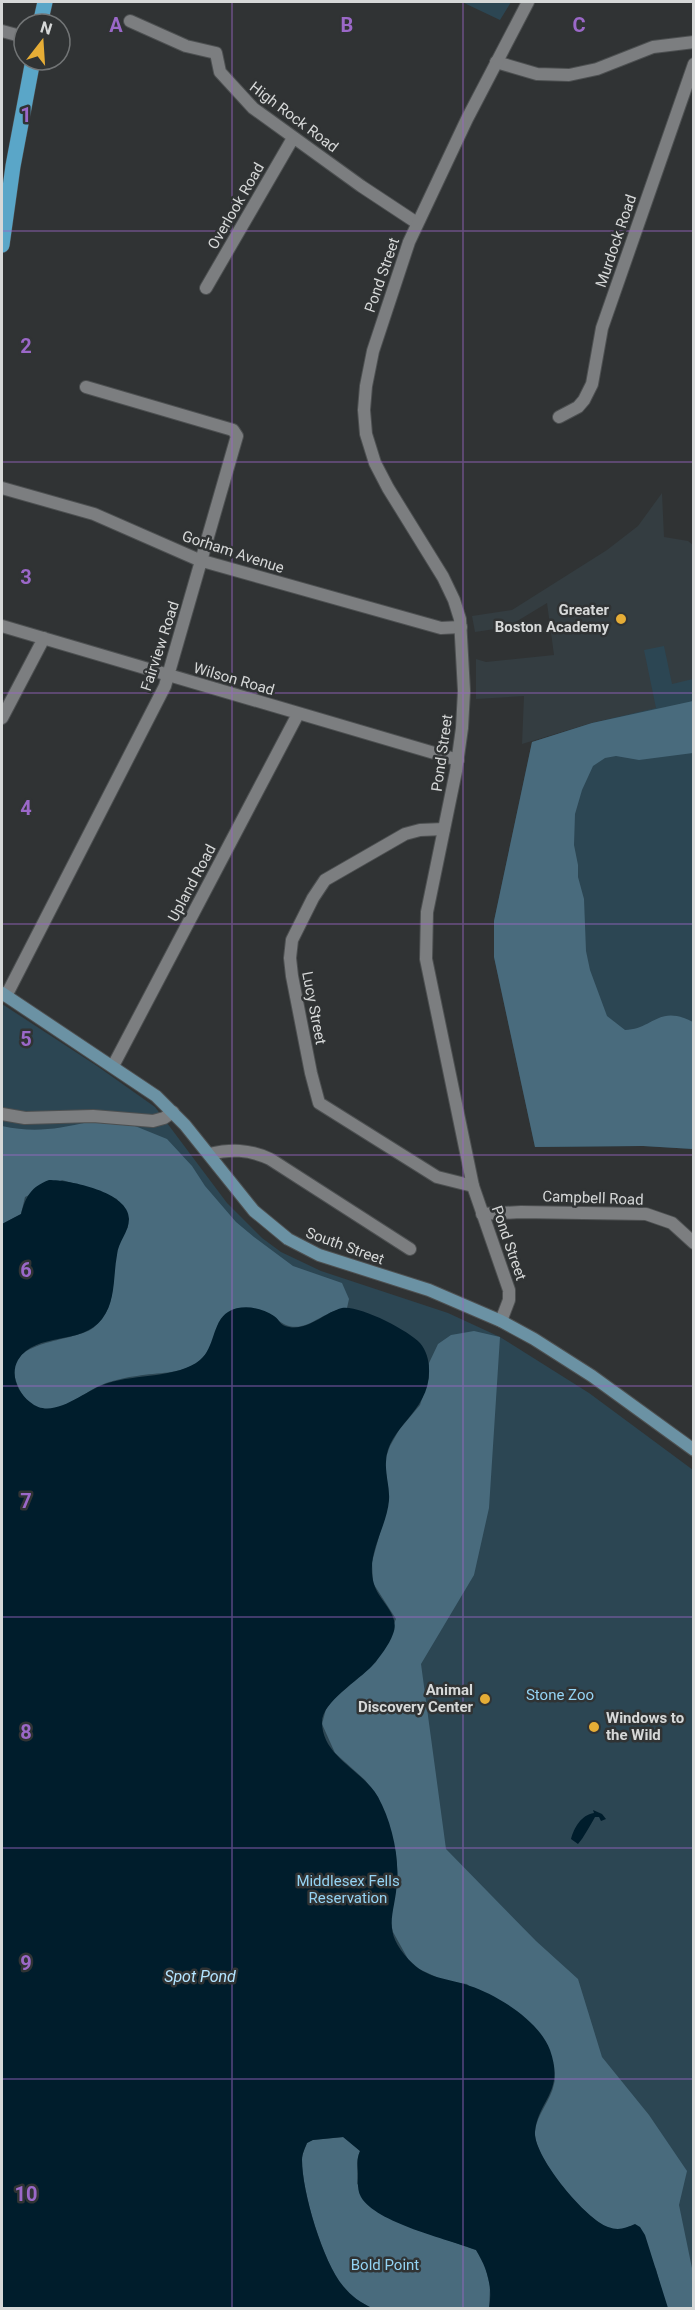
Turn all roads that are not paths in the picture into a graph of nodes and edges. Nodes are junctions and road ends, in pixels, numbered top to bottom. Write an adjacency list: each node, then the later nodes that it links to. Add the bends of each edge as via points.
1 (528, 2): 4 (street, Pond Street)
2 (130, 21): 7 (street, High Rock Road, via 186,46 216,53 220,72 233,89)
3 (693, 42): 4 (street, via 652,47 597,69 569,75 537,74)
4 (496, 62): 8 (street, Pond Street)
5 (693, 64): 12 (street, Murdock Road, via 602,328 592,384 578,406)
6 (31, 72): 9 (main road)
7 (293, 138): 8 (street, High Rock Road); 10 (street, Overlook Road)
8 (417, 222): 16 (street, Pond Street, via 371,359 364,401 365,427 375,463 447,584)
9 (2, 246)
10 (206, 288)
11 (86, 387): 14 (street, Fairview Road, via 237,432)
12 (559, 417)
13 (2, 488): 14 (street, Gorham Avenue, via 94,514)
14 (202, 561): 16 (street, Gorham Avenue, via 441,628); 18 (street, Fairview Road)
15 (2, 626): 17 (street, Wilson Road)
16 (461, 627): 21 (street, Pond Street, via 464,691)
17 (44, 638): 18 (street, Wilson Road); 20 (street)
18 (169, 676): 19 (street, Wilson Road); 23 (street, Fairview Road)
19 (298, 714): 21 (street, Wilson Road); 24 (street, Upland Road)
20 (2, 718)
21 (458, 760): 22 (street, Pond Street)
22 (444, 829): 28 (street, Pond Street, via 425,933 426,959); 28 (street, Lucy Street, via 405,834 325,880 294,936 290,958 319,1103 437,1177)
23 (4, 995): 24 (main road, South Street)
24 (113, 1066): 25 (main road, South Street, via 152,1092)
25 (173, 1112): 26 (street, via 153,1121); 27 (main road, South Street)
26 (2, 1114)
27 (209, 1155): 31 (street, South Street, via 237,1150 270,1159); 32 (main road, South Street, via 254,1211 296,1244 335,1261 448,1297)
28 (473, 1186): 29 (street, Pond Street)
29 (482, 1214): 30 (street, Campbell Road, via 646,1214 672,1223); 32 (street, Pond Street, via 509,1290)
30 (693, 1242)
31 (410, 1249)
32 (501, 1321): 33 (main road, via 600,1382)
33 (693, 1450)

